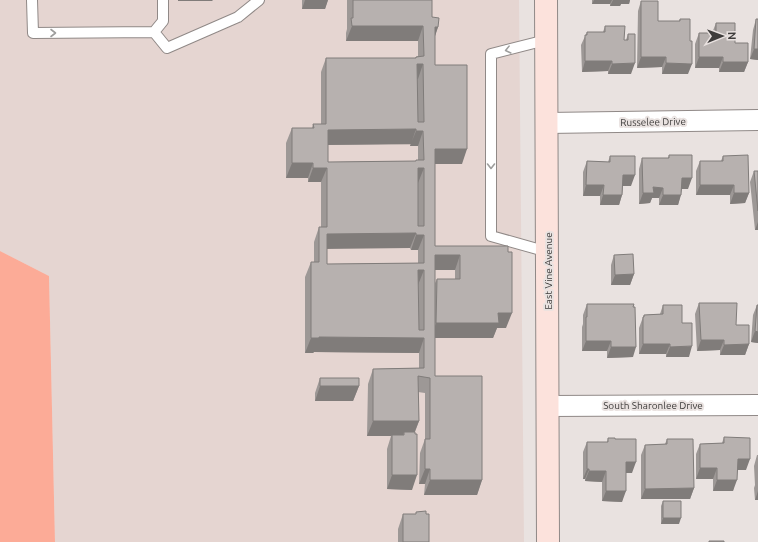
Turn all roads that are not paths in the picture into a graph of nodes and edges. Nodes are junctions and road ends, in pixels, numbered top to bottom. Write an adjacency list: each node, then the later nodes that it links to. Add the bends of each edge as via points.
1 (32, 0): 5 (lane, one-way to 5, via 33,33)
2 (163, 0): 5 (lane, via 163,21)
3 (259, 0): 5 (lane, via 238,17 167,48)
4 (546, 0): 6 (street, East Vine Avenue)
5 (154, 32)
6 (546, 40): 8 (street, East Vine Avenue); 9 (lane, one-way to 9, via 491,54 491,236)
7 (758, 120): 8 (street, Russelee Drive)
8 (547, 123): 9 (street, East Vine Avenue)
9 (548, 252): 11 (street, East Vine Avenue)
10 (758, 405): 11 (street, South Sharonlee Drive)
11 (548, 406): 12 (street, East Vine Avenue)
12 (548, 542)

